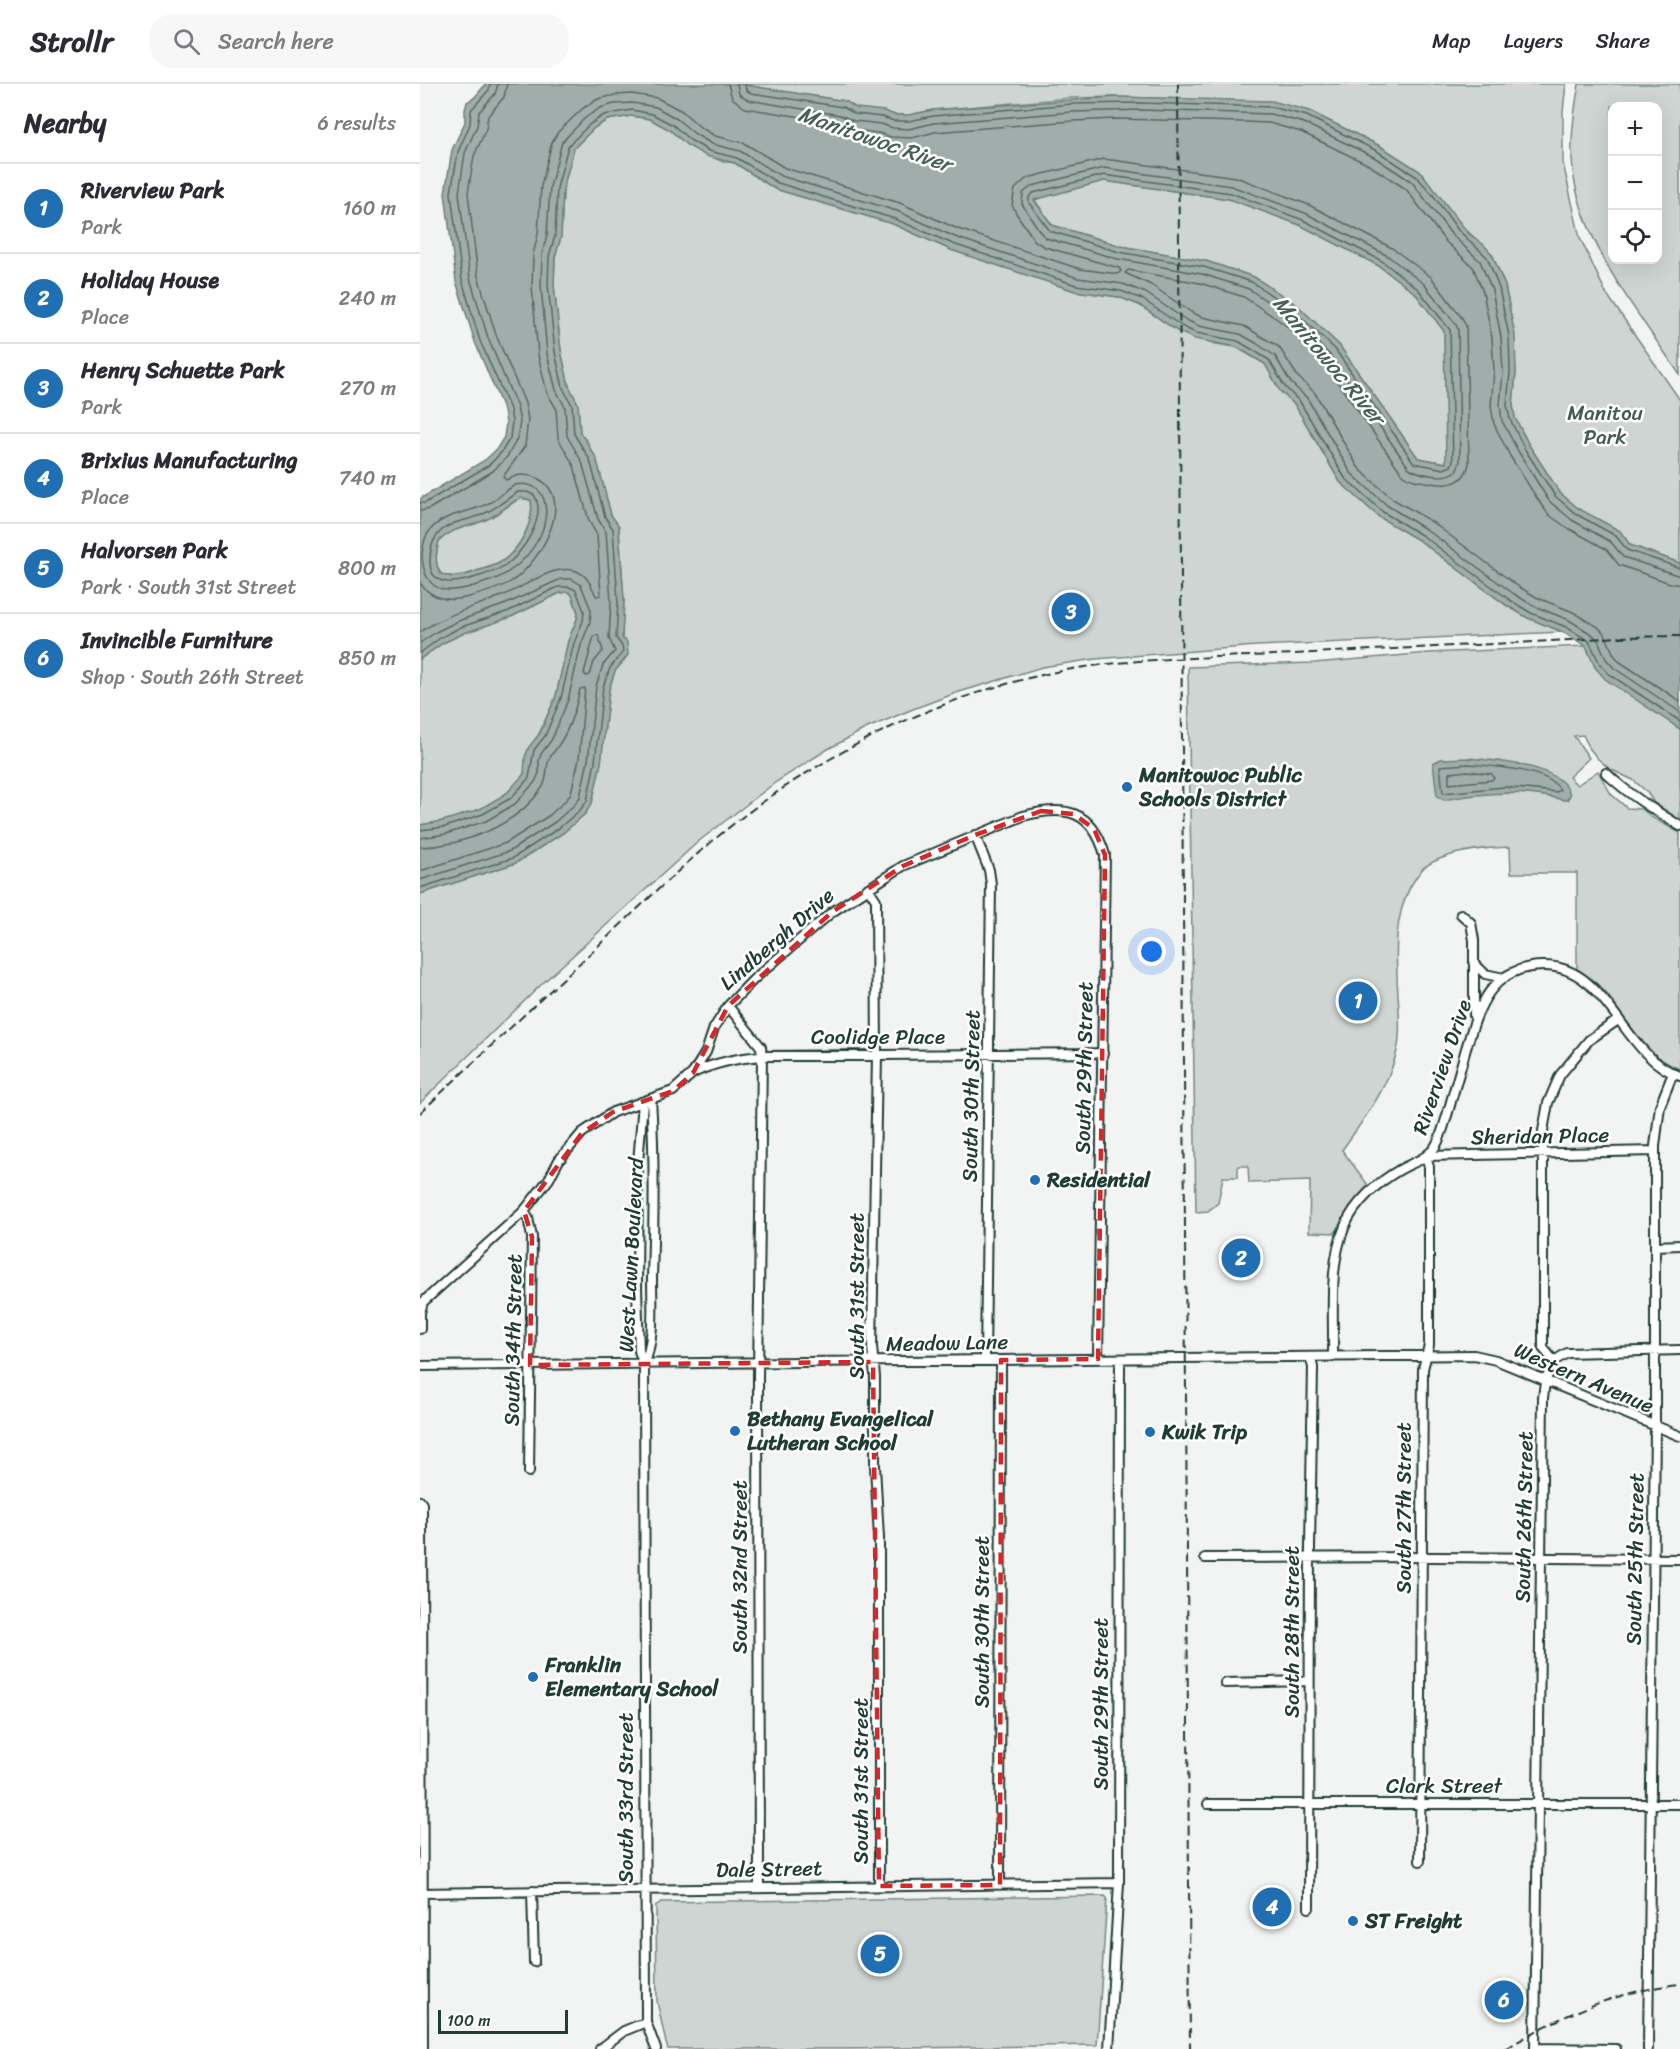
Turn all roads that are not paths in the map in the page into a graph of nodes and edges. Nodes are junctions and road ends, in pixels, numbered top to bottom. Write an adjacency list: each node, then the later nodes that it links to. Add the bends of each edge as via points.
1 (1606, 773): 3 (street, via 1623,789)
2 (1084, 820): 4 (street, Lindbergh Drive, via 1059,809 1041,811); 12 (street, South 29th Street, via 1100,838 1105,855)
3 (1680, 826)
4 (975, 835): 5 (street, Lindbergh Drive, via 903,866); 14 (street, South 30th Street, via 991,884)
5 (868, 888): 9 (street, Lindbergh Drive, via 795,943); 13 (street, South 31st Street, via 876,900)
6 (1461, 914): 7 (street, via 1471,923)
7 (1474, 963): 8 (street, via 1485,974); 11 (street)
8 (1504, 978): 10 (street, Riverview Drive, via 1530,967 1562,968 1585,980); 11 (street, Riverview Drive, via 1483,999)
9 (728, 1006): 15 (street, South 32nd Street, via 762,1047); 16 (street, Lindbergh Drive)
10 (1618, 1020): 17 (street, Riverview Drive, via 1641,1049); 20 (street, via 1589,1040 1560,1075 1548,1103)
11 (1474, 1023): 21 (street, Riverview Drive, via 1444,1125 1435,1147)
12 (1103, 1053): 14 (street, Coolidge Place); 32 (street, South 29th Street)
13 (877, 1055): 14 (street, Coolidge Place); 15 (street, Coolidge Place); 37 (street, South 31st Street)
14 (990, 1055): 34 (street, South 30th Street)
15 (762, 1056): 16 (street, Coolidge Place, via 733,1059); 38 (street, South 32nd Street)
16 (693, 1073): 18 (street, Lindbergh Drive, via 673,1091)
17 (1677, 1075): 19 (street, South 25th Street, via 1660,1106)
18 (647, 1101): 22 (street, Lindbergh Drive, via 613,1112 582,1132); 40 (street, West Lawn Boulevard, via 638,1163 637,1288 639,1351); 40 (street, West Lawn Boulevard, via 655,1162 650,1351)
19 (1655, 1151): 20 (street, Sheridan Place); 24 (street, South 25th Street)
20 (1542, 1155): 21 (street, Sheridan Place); 36 (street, via 1543,1348)
21 (1426, 1156): 29 (street, South 27th Street, via 1430,1167); 31 (street, Riverview Drive, via 1391,1175 1366,1196 1344,1228 1334,1269)
22 (524, 1210): 25 (street, Lindbergh Drive, via 423,1302); 39 (street, South 34th Street, via 532,1237)
23 (1680, 1245): 24 (street)
24 (1655, 1246): 26 (street, South 25th Street)
25 (420, 1329)
26 (1655, 1350): 27 (street); 36 (street, via 1567,1353); 43 (street, South 25th Street)
27 (1680, 1350)
28 (1474, 1355): 29 (street, Meadow Lane); 42 (street, Western Avenue, via 1496,1360)
29 (1427, 1356): 31 (street, Meadow Lane); 48 (street, South 27th Street, via 1422,1369)
30 (1310, 1357): 31 (street, Meadow Lane); 33 (street, Meadow Lane); 47 (street, South 28th Street)
31 (1333, 1357)
32 (1098, 1359): 33 (street, Meadow Lane); 35 (street, Meadow Lane)
33 (1120, 1359): 64 (street, South 29th Street)
34 (985, 1360): 35 (street, Meadow Lane); 37 (street, Meadow Lane)
35 (1001, 1360): 65 (street, South 30th Street)
36 (1554, 1361): 42 (street, South 26th Street)
37 (873, 1362): 38 (street, Meadow Lane); 66 (street, South 31st Street, via 879,1538)
38 (758, 1363): 40 (street, Meadow Lane); 67 (street, South 32nd Street)
39 (530, 1365): 40 (street, Meadow Lane); 41 (street, Meadow Lane); 45 (street, South 34th Street)
40 (644, 1365): 68 (street, South 33rd Street)
41 (420, 1366)
42 (1545, 1382): 43 (street, Western Avenue); 49 (street, South 26th Street)
43 (1655, 1427): 44 (street, Western Avenue); 51 (street, South 25th Street)
44 (1680, 1437)
45 (529, 1472)
46 (420, 1501): 53 (street)
47 (1310, 1557): 48 (street); 50 (street); 54 (street, South 28th Street)
48 (1421, 1557): 49 (street); 59 (street, South 27th Street)
49 (1541, 1557): 51 (street); 60 (street, South 26th Street)
50 (1205, 1558)
51 (1653, 1558): 52 (street); 61 (street, South 25th Street)
52 (1680, 1558)
53 (421, 1608): 56 (street)
54 (1310, 1681): 55 (street); 58 (street, South 28th Street)
55 (1225, 1683)
56 (421, 1724): 70 (street)
57 (1208, 1804): 58 (street, Clark Street)
58 (1309, 1804): 59 (street, Clark Street); 71 (street, South 28th Street)
59 (1419, 1804): 60 (street, Clark Street); 63 (street, South 27th Street)
60 (1536, 1804): 61 (street, Clark Street); 80 (street, South 26th Street)
61 (1650, 1804): 62 (street, Clark Street); 83 (street, South 25th Street)
62 (1680, 1804)
63 (1420, 1861)
64 (1119, 1883): 65 (street, Dale Street); 79 (street, South 29th Street)
65 (1000, 1885): 66 (street, Dale Street)
66 (879, 1886): 67 (street, Dale Street)
67 (759, 1887): 68 (street, Dale Street)
68 (644, 1888): 69 (street, Dale Street); 75 (street, South 33rd Street)
69 (532, 1891): 70 (street, Dale Street); 73 (street)
70 (421, 1893): 72 (street)
71 (1309, 1908)
72 (421, 1924): 74 (street)
73 (534, 1962)
74 (421, 2015): 76 (street)
75 (646, 2022): 77 (street, via 624,2031); 78 (street, South 33rd Street)
76 (423, 2049)
77 (600, 2049)
78 (656, 2049)
79 (1108, 2049)
80 (1534, 2049): 81 (street)
81 (1590, 2049): 82 (street)
82 (1616, 2049)
83 (1648, 2049)

